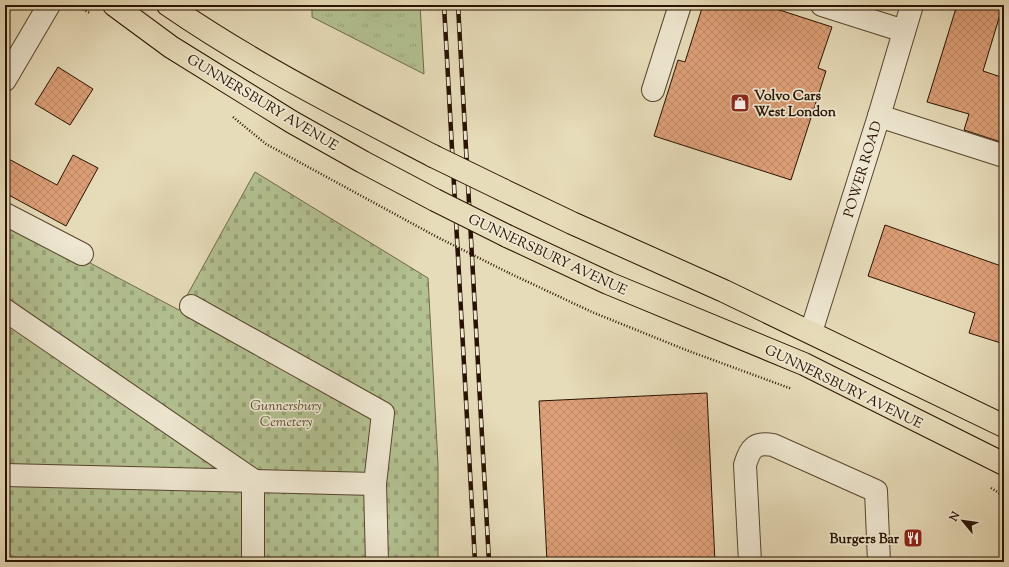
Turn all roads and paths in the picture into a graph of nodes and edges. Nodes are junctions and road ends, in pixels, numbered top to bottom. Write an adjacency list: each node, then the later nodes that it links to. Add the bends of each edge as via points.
1 (49, 5): 8 (street)
2 (114, 5): 20 (highway, GUNNERSBURY AVENUE, bridge, via 171,47 292,122 435,200 608,283 804,364)
3 (168, 5): 17 (highway, bridge, via 241,52 309,91 433,156 572,223)
4 (680, 5): 9 (street)
5 (822, 5): 7 (street)
6 (912, 5): 7 (street, POWER ROAD)
7 (904, 31): 10 (street, POWER ROAD)
8 (5, 80)
9 (653, 90)
10 (879, 116): 11 (street); 17 (street, POWER ROAD)
11 (1004, 156)
12 (5, 214): 14 (street)
13 (437, 237): 18 (path, GUNNERSBURY AVENUE, bridge, via 599,315)
14 (82, 254)
15 (191, 306): 23 (street, via 382,413)
16 (5, 310): 22 (street)
17 (811, 332): 19 (highway)
18 (799, 392)
19 (1004, 426)
20 (1004, 464)
21 (5, 475): 22 (street)
22 (253, 480): 23 (street); 26 (street)
23 (375, 484): 27 (street)
24 (990, 488): 25 (path)
25 (1004, 496)
26 (253, 562)
27 (377, 562)
28 (750, 562): 29 (street, via 745,465 753,449 762,443 773,445 876,491)
29 (880, 562)

